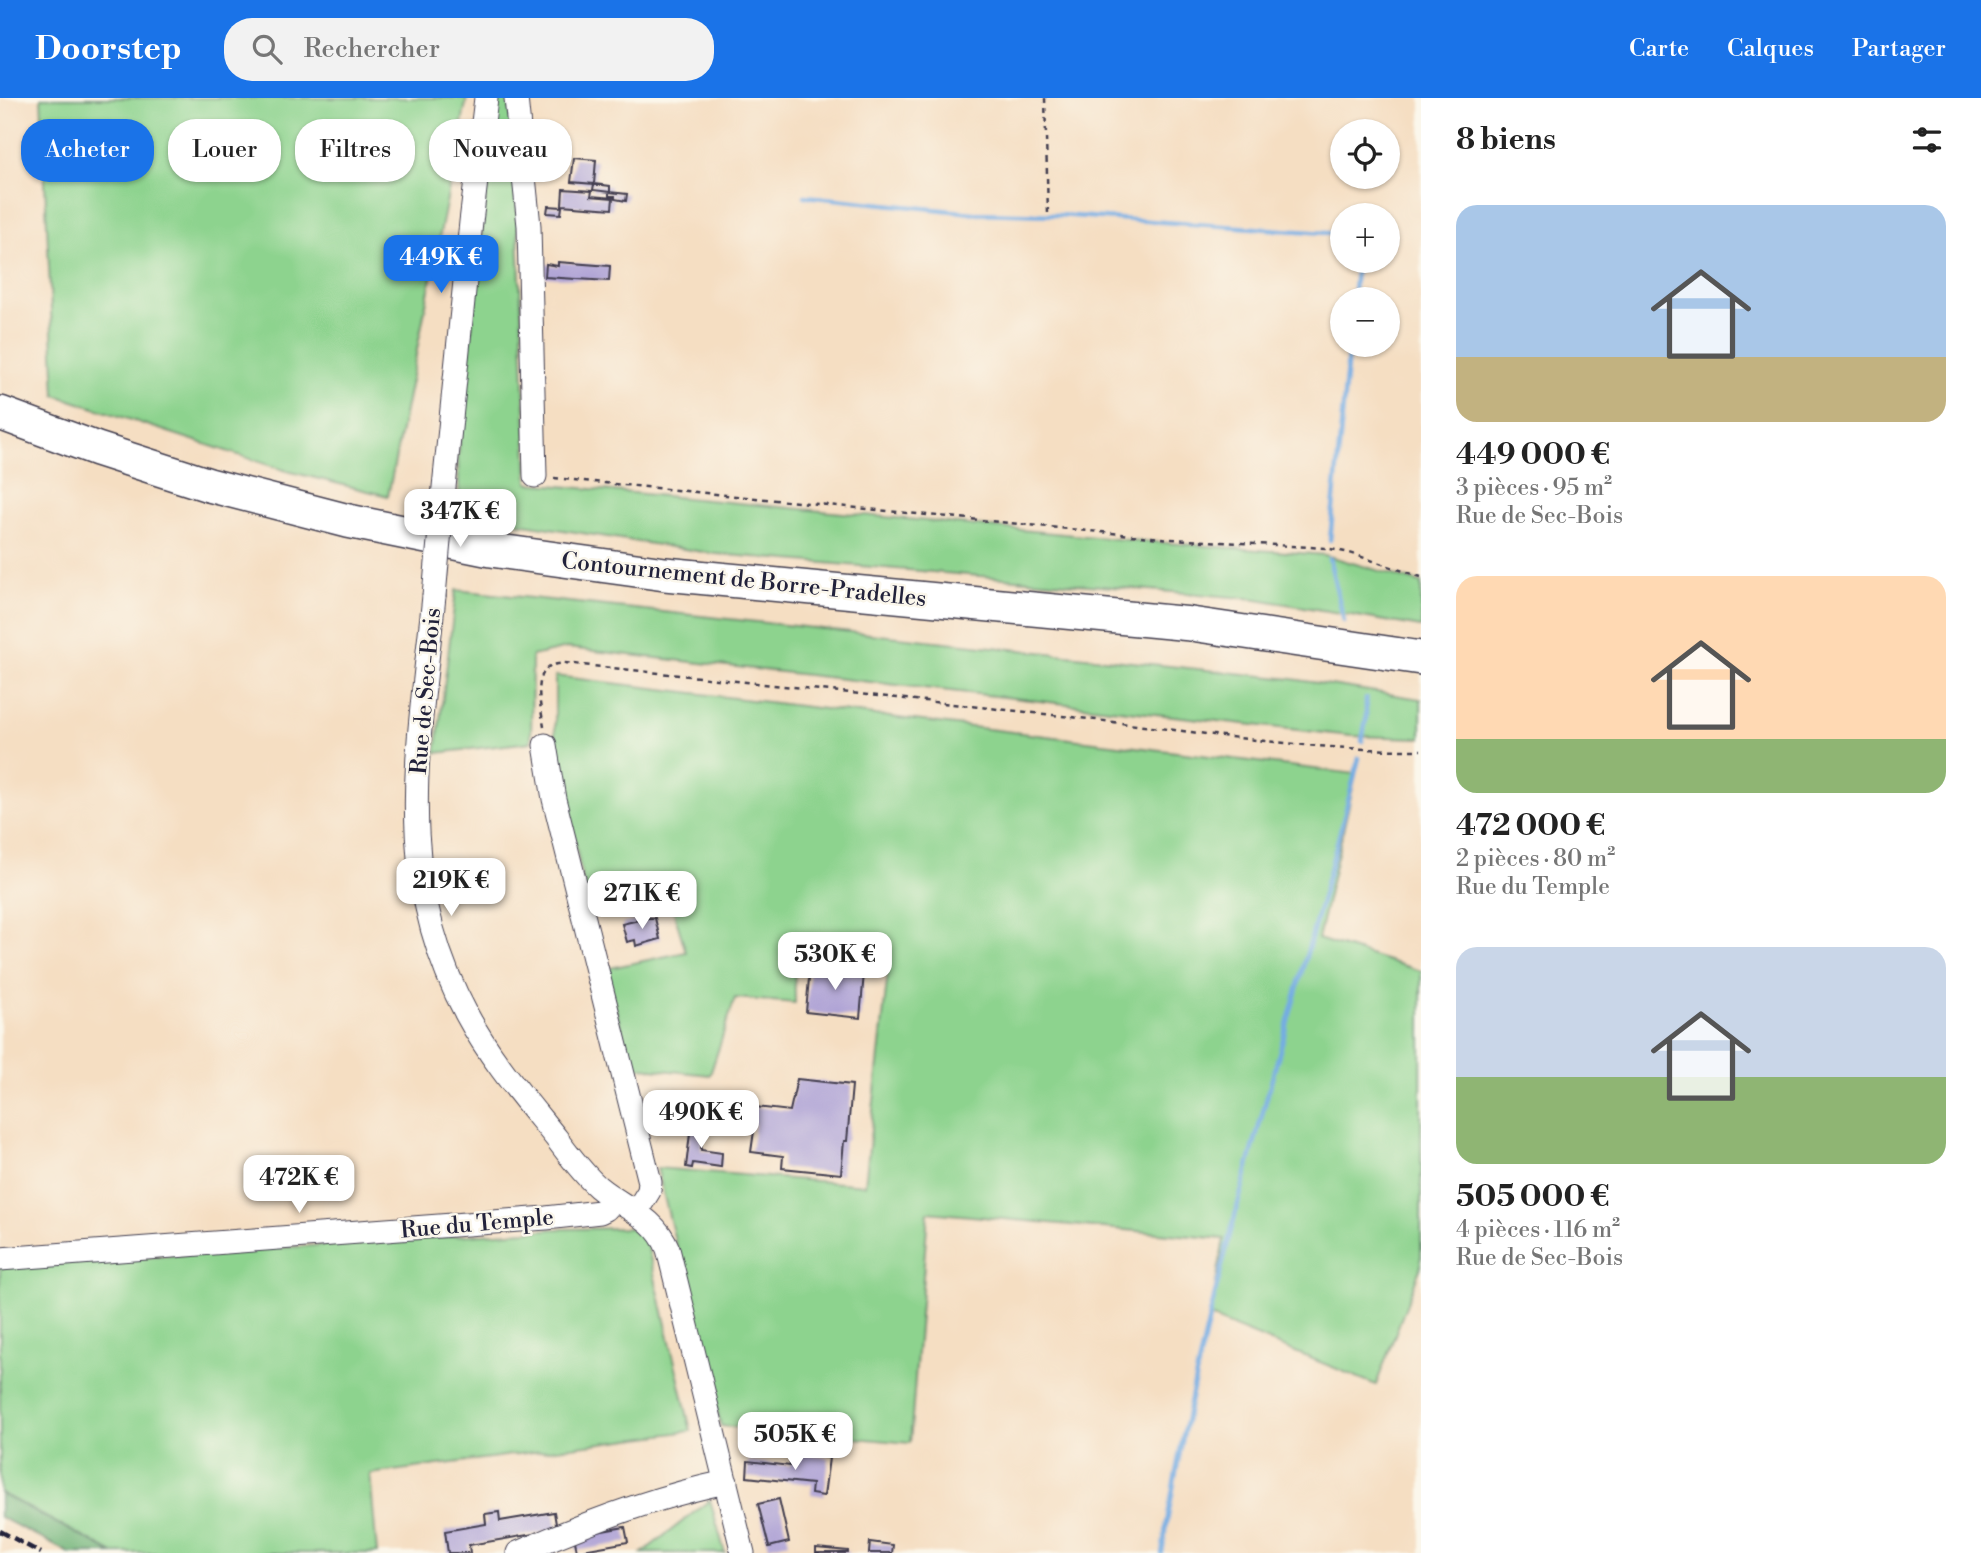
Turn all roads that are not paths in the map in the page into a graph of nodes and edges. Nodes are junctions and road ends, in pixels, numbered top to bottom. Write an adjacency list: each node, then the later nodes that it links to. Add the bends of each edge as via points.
1 (486, 98): 9 (street, Rue de Sec-Bois, bridge, via 418,754 418,867 430,925 452,986 482,1041 577,1165)
2 (516, 98): 5 (street, via 529,226)
3 (0, 413): 6 (highway, Contournement de Borre-Pradelles, via 218,488 361,524 501,551 675,575 1181,623)
4 (0, 436): 7 (highway, via 242,517 449,565 681,597 1207,648)
5 (535, 476)
6 (1421, 658)
7 (1421, 680)
8 (545, 745): 10 (street, via 556,811 650,1182)
9 (615, 1199): 10 (street, Rue de Sec-Bois); 11 (street, Rue du Temple, via 600,1212 546,1218)
10 (636, 1212): 12 (street, Rue de Sec-Bois, via 652,1224 668,1249)
11 (0, 1259)
12 (726, 1482): 13 (street, via 587,1523); 14 (street, Rue de Sec-Bois)
13 (518, 1553)
14 (743, 1553)

